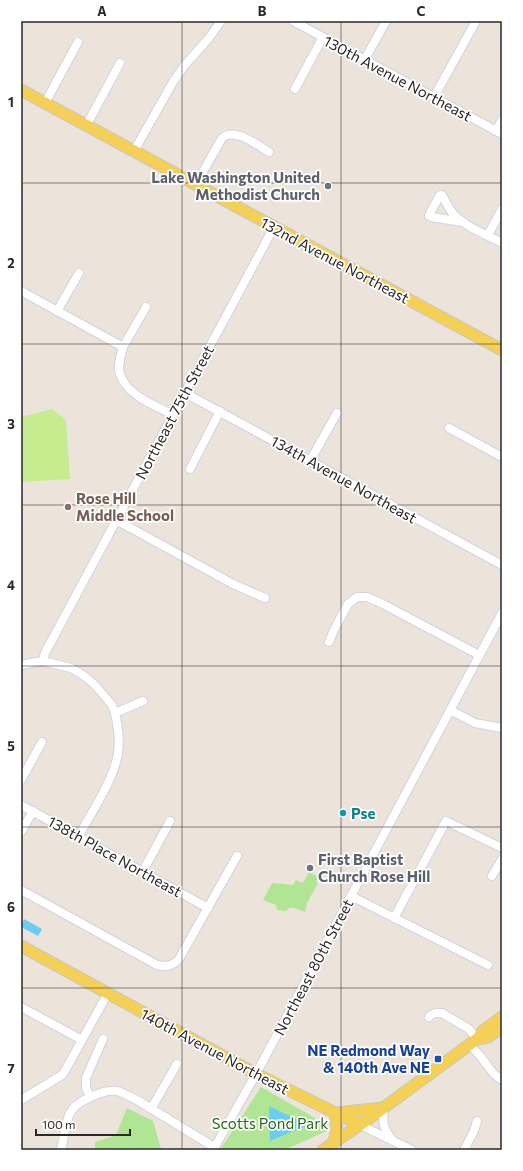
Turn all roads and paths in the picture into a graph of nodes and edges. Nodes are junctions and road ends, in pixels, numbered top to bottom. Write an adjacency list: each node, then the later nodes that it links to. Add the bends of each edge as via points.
1 (221, 21): 16 (street, via 173,82)
2 (294, 21): 5 (street, 130th Avenue Northeast)
3 (386, 21): 7 (street)
4 (476, 21): 11 (street)
5 (323, 37): 7 (street, 130th Avenue Northeast); 9 (street)
6 (78, 42): 12 (street)
7 (365, 59): 11 (street, 130th Avenue Northeast)
8 (120, 63): 14 (street)
9 (295, 89)
10 (21, 90): 12 (main road, 132nd Avenue Northeast)
11 (434, 97): 15 (street, 130th Avenue Northeast)
12 (45, 103): 14 (main road, 132nd Avenue Northeast)
13 (502, 120): 15 (street)
14 (86, 126): 16 (main road, 132nd Avenue Northeast)
15 (499, 132)
16 (134, 151): 18 (main road, 132nd Avenue Northeast)
17 (269, 152): 18 (street, via 243,136 225,136)
18 (196, 184): 21 (main road, 132nd Avenue Northeast)
19 (502, 209): 22 (street)
20 (463, 222): 22 (street)
21 (274, 227): 29 (main road, 132nd Avenue Northeast); 30 (street, Northeast 75th Street)
22 (488, 235): 23 (street)
23 (502, 243)
24 (79, 273): 27 (street)
25 (21, 291): 27 (street)
26 (146, 307): 28 (street)
27 (57, 311): 28 (street)
28 (123, 347): 33 (street, via 120,374 129,389)
29 (502, 350)
30 (185, 393): 31 (street, 134th Avenue Northeast); 33 (street, Northeast 75th Street)
31 (220, 411): 36 (street, 134th Avenue Northeast); 37 (street)
32 (337, 413): 36 (street)
33 (173, 415): 38 (street, Northeast 75th Street)
34 (449, 428): 35 (street)
35 (502, 457)
36 (310, 461): 39 (street, 134th Avenue Northeast)
37 (190, 469)
38 (116, 520): 40 (street, via 233,584); 44 (street, Northeast 75th Street)
39 (502, 566)
40 (265, 598)
41 (502, 613): 43 (street, Northeast 80th Street)
42 (329, 642): 43 (street, via 348,604 357,597 367,597)
43 (479, 656): 47 (street, Northeast 80th Street)
44 (43, 661): 45 (street); 48 (street, via 72,668 83,675 105,696)
45 (21, 665)
46 (143, 701): 48 (street)
47 (450, 710): 49 (street, via 475,723); 63 (street, Northeast 80th Street)
48 (115, 713): 56 (street, via 118,724 115,767)
49 (502, 728)
50 (42, 742): 51 (street)
51 (21, 780)
52 (21, 805): 53 (street, 138th Place Northeast)
53 (33, 811): 55 (street); 56 (street, 138th Place Northeast)
54 (170, 821): 60 (street)
55 (21, 832)
56 (78, 837): 60 (street, 138th Place Northeast)
57 (502, 848): 65 (street, via 446,821)
58 (237, 856): 64 (street)
59 (502, 859): 61 (street)
60 (143, 871): 64 (street, 138th Place Northeast)
61 (492, 876)
62 (21, 890): 64 (street, via 157,965 164,966 171,966 179,959)
63 (351, 896): 65 (street); 77 (street, Northeast 80th Street)
64 (208, 908)
65 (394, 918): 67 (street)
66 (21, 946): 68 (main road, 140th Avenue Northeast)
67 (488, 965)
68 (108, 993): 74 (street); 77 (main road, 140th Avenue Northeast)
69 (21, 1007): 74 (street)
70 (502, 1017): 75 (main road)
71 (429, 1018): 75 (street, via 435,1013 442,1013 469,1029)
72 (502, 1027): 75 (main road, via 488,1037)
73 (103, 1039): 79 (street, via 86,1078 86,1088)
74 (82, 1040): 80 (street, via 62,1075)
75 (473, 1042): 78 (street, via 492,1072); 81 (main road)
76 (177, 1064): 82 (street)
77 (256, 1074): 83 (main road, 140th Avenue Northeast); 88 (street, Northeast 80th Street)
78 (502, 1080)
79 (90, 1097): 82 (street, via 115,1091); 89 (street, via 70,1112)
80 (21, 1100)
81 (384, 1107): 83 (main road); 85 (main road); 86 (street, via 384,1125)
82 (152, 1110): 88 (street)
83 (335, 1113): 85 (main road, 140th Avenue Northeast); 87 (main road, via 337,1126)
84 (477, 1121): 92 (street)
85 (360, 1125): 86 (street, 140th Avenue Northeast); 87 (main road)
86 (393, 1141): 91 (street, 140th Avenue Northeast)
87 (332, 1144): 90 (main road)
88 (213, 1149)
89 (61, 1150)
90 (323, 1150)
91 (412, 1150)
92 (464, 1150)

